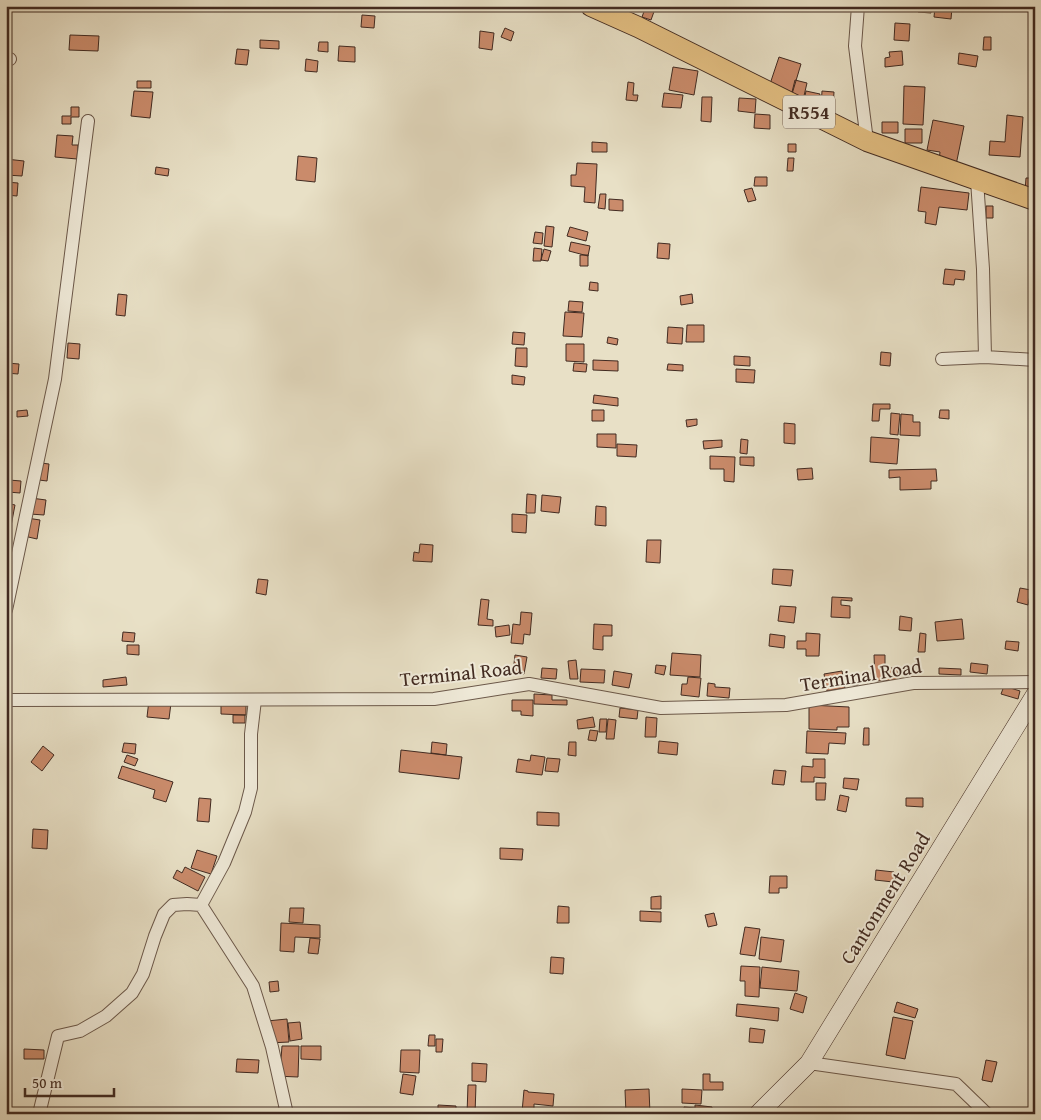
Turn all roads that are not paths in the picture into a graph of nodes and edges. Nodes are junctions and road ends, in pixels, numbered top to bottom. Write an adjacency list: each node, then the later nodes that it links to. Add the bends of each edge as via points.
1 (591, 6): 4 (main road, R554)
2 (858, 6): 4 (street, via 855,46)
3 (88, 121): 10 (street, via 55,379)
4 (867, 141): 5 (main road, R554)
5 (977, 180): 6 (main road, R554); 7 (street)
6 (1035, 200)
7 (984, 357): 8 (street); 9 (street)
8 (942, 359)
9 (1035, 360)
10 (6, 610)
11 (1035, 682): 14 (street, Terminal Road, via 913,683 777,706 661,708 529,684 434,699)
12 (1035, 695): 16 (street, Cantonment Road)
13 (6, 700): 14 (street, Terminal Road)
14 (255, 700): 15 (street, via 251,788 245,812 224,863)
15 (201, 905): 17 (street, via 173,905 164,914 143,974 132,993 106,1016 80,1031 58,1036); 18 (street, via 252,986 272,1047)
16 (809, 1063): 19 (street, Cantonment Road); 20 (street, via 956,1084)
17 (39, 1114)
18 (287, 1114)
19 (758, 1114)
20 (988, 1114)

